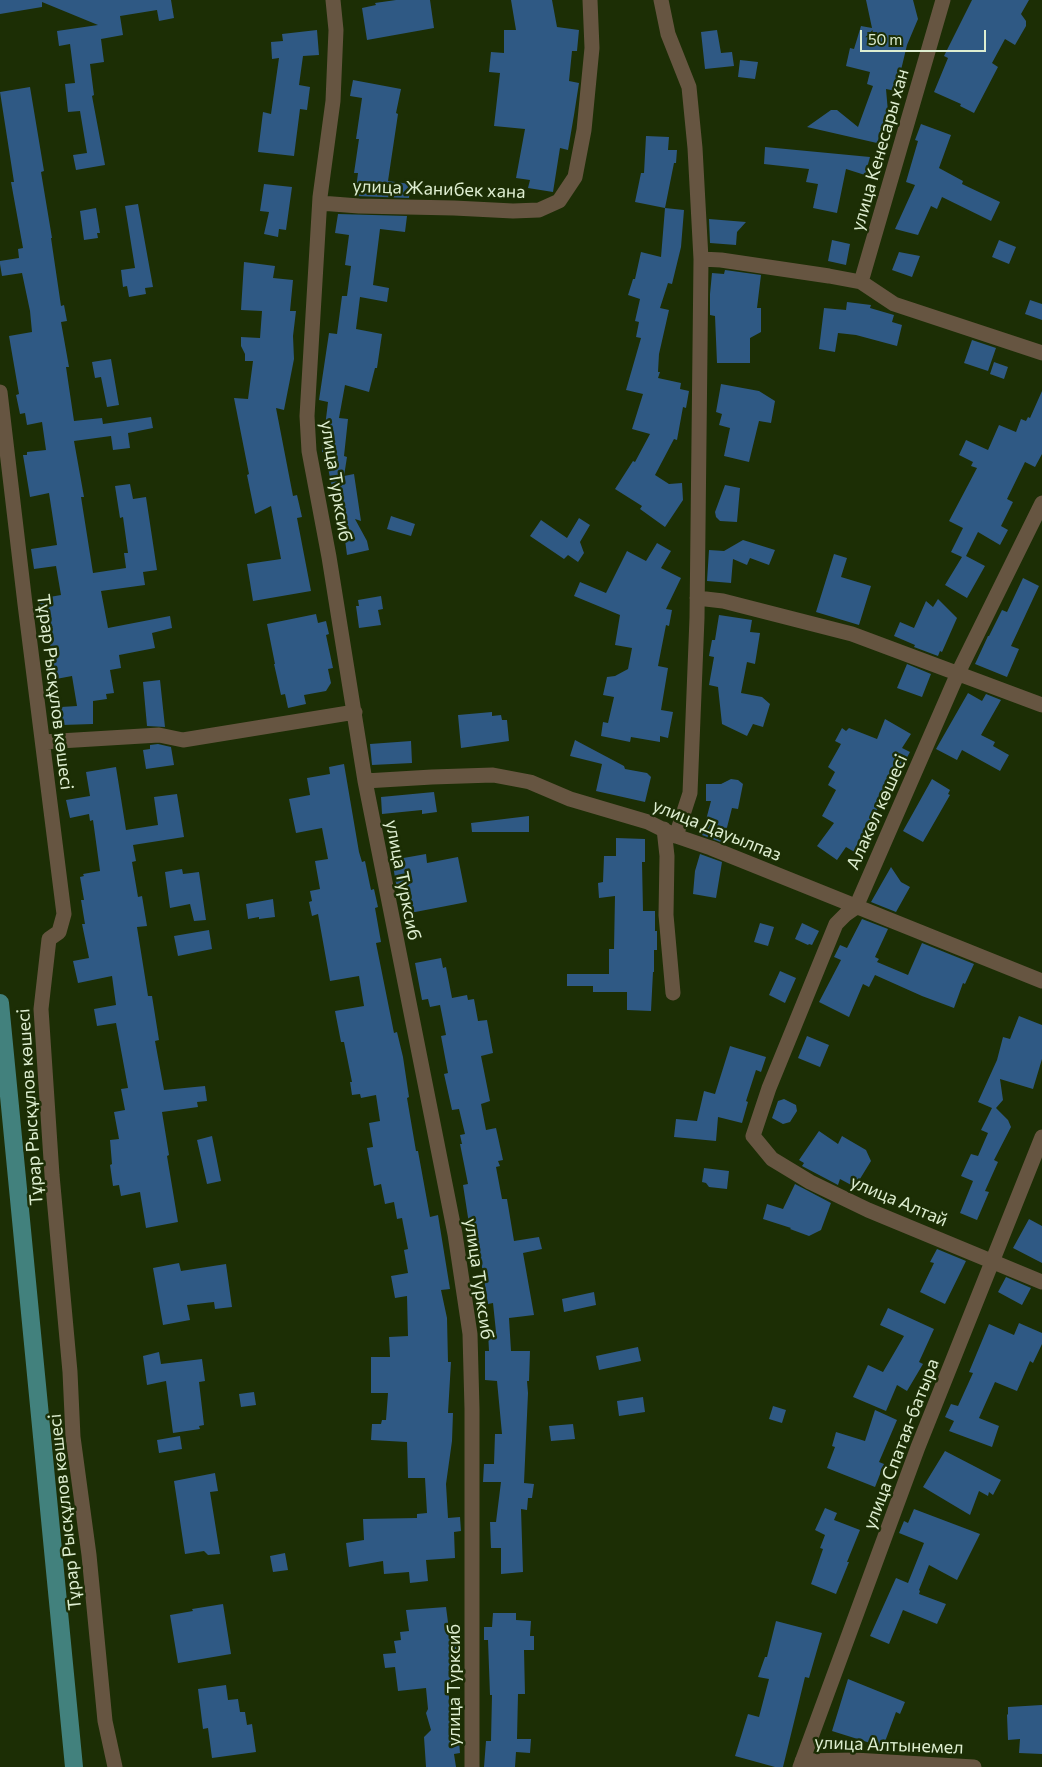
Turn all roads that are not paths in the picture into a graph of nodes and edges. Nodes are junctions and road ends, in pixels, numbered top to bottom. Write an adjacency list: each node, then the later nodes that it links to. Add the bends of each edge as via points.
1 (333, 0): 5 (street, улица Турксиб, via 336,30 333,102)
2 (590, 0): 5 (street, улица Жанибек хана, via 592,48 584,130 576,177 559,201 539,210 514,211)
3 (661, 0): 6 (street, via 668,34 689,87)
4 (943, 0): 7 (street, улица Кенесары хан)
5 (320, 203): 14 (street, улица Турксиб, via 307,416 309,451)
6 (701, 259): 7 (street); 11 (street)
7 (861, 282): 8 (street, via 894,304)
8 (1042, 353)
9 (0, 392): 15 (street, Тұрар Рысқұлов көшесі)
10 (1042, 503): 12 (street, Алакөл көшесі)
11 (697, 598): 12 (street, via 723,601 852,634); 17 (street, via 690,793)
12 (958, 673): 13 (street); 18 (street, Алакөл көшесі)
13 (1042, 704)
14 (355, 712): 15 (street, via 183,740 159,736); 16 (street, улица Турксиб)
15 (43, 742): 26 (street, Тұрар Рысқұлов көшесі, via 64,914 59,932 49,939 41,1009 51,1166 73,1437 89,1554 105,1721)
16 (365, 781): 17 (street, улица Дауылпаз, via 493,775 530,782 570,799 648,822); 27 (street, улица Турксиб, via 455,1234 470,1334)
17 (670, 832): 18 (street, улица Дауылпаз); 20 (street, via 666,915)
18 (856, 907): 19 (street, улица Дауылпаз); 21 (street, Алакөл көшесі, via 836,924 769,1088)
19 (1042, 981)
20 (673, 992)
21 (753, 1136): 23 (street, улица Алтай, via 772,1159 810,1182 868,1210)
22 (1042, 1137): 23 (street, улица Спатая-батыра)
23 (993, 1261): 24 (street, улица Алтай); 25 (street, улица Спатая-батыра, via 918,1446)
24 (1042, 1282)
25 (801, 1764): 28 (street, улица Алтынемел, via 854,1760)
26 (115, 1767)
27 (472, 1767)
28 (974, 1767)

